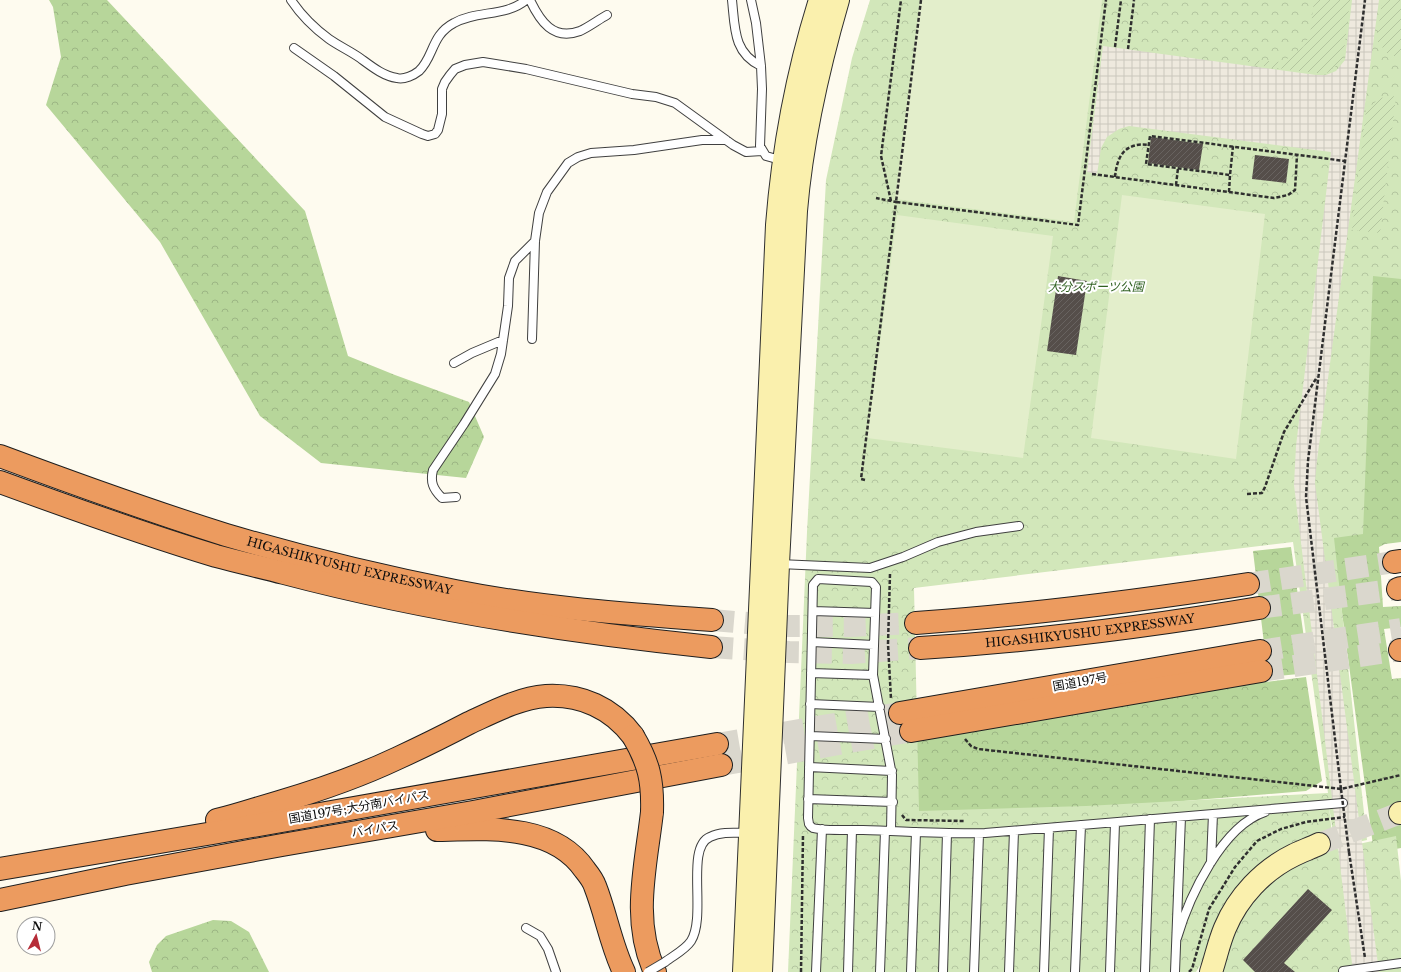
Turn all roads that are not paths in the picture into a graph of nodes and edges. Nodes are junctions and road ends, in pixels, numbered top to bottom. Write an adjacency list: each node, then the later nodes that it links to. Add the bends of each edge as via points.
1 (291, 0): 2 (lane, via 329,39 384,75 398,79 420,70 442,32 455,22 507,10)
2 (526, 0)
3 (530, 0): 8 (lane, via 544,24 565,33 580,31)
4 (732, 0): 10 (lane, via 736,37 740,47 753,63)
5 (751, 0): 10 (lane)
6 (820, 0): 13 (street, via 792,115)
7 (838, 0): 13 (street, via 816,85)
8 (607, 15)
9 (294, 48): 11 (lane, via 385,117 428,136 438,130 442,114 442,89 450,75 455,69 465,65 483,62 656,97 675,104)
10 (761, 66): 12 (lane)
11 (726, 140): 12 (lane, via 746,152); 14 (lane, via 702,140 634,150 591,153 578,157 568,163 547,192 539,214)
12 (762, 151): 13 (lane, via 766,156)
13 (792, 162): 22 (street, via 779,196 775,260)
14 (535, 241): 15 (lane); 16 (lane, via 515,261 509,278)
15 (532, 339)
16 (503, 340): 17 (lane); 20 (lane, via 495,374 433,470 433,486 442,498)
17 (454, 363)
18 (0, 456): 29 (highway, HIGASHIKYUSHU EXPRESSWAY, via 220,532 355,570 535,604 623,614)
19 (0, 482): 33 (highway, HIGASHIKYUSHU EXPRESSWAY, via 217,556 341,588 478,616)
20 (456, 497)
21 (1019, 526): 23 (lane, via 976,532 938,542)
22 (770, 564): 23 (lane); 62 (street)
23 (870, 568): 24 (lane)
24 (870, 581): 27 (lane, via 818,579 814,585); 28 (lane, via 876,587)
25 (1248, 584): 30 (highway, HIGASHIKYUSHU EXPRESSWAY, via 1057,610)
26 (1259, 608): 34 (highway, HIGASHIKYUSHU EXPRESSWAY, via 1139,627)
27 (813, 611): 28 (lane); 31 (lane)
28 (875, 613): 32 (lane)
29 (712, 620)
30 (916, 623)
31 (812, 642): 32 (lane); 36 (lane)
32 (874, 645): 37 (lane)
33 (711, 648)
34 (920, 648)
35 (1260, 661): 39 (highway, 国道197号)
36 (811, 673): 37 (lane); 38 (lane)
37 (873, 675): 39 (lane)
38 (810, 704): 39 (lane); 40 (lane)
39 (896, 713): 41 (lane)
40 (810, 736): 41 (lane); 44 (lane)
41 (886, 739): 45 (lane)
42 (717, 744): 68 (highway, 国道197号;大分南バイパス)
43 (721, 765): 67 (highway, バイパス)
44 (809, 767): 45 (lane); 47 (lane)
45 (892, 771): 48 (lane)
46 (1341, 798): 49 (lane)
47 (808, 799): 48 (lane); 56 (lane, via 808,824 813,828)
48 (892, 802): 58 (lane)
49 (1274, 809): 50 (lane); 66 (lane, via 1251,818 1230,838)
50 (1213, 814): 51 (lane); 66 (lane)
51 (1181, 817): 52 (lane); 71 (lane)
52 (1150, 819): 53 (lane); 91 (lane)
53 (1115, 823): 54 (lane); 90 (lane)
54 (1081, 825): 55 (lane); 89 (lane)
55 (1049, 828): 59 (lane); 88 (lane)
56 (822, 829): 57 (lane); 81 (lane)
57 (852, 830): 58 (lane); 82 (lane)
58 (888, 831): 60 (lane); 83 (lane)
59 (1014, 831): 63 (lane); 87 (lane)
60 (916, 832): 61 (lane); 84 (lane)
61 (947, 833): 63 (lane); 85 (lane)
62 (758, 834): 74 (lane, via 721,834 709,837 701,845 697,857 696,931 686,946); 79 (street); 80 (street)
63 (979, 834): 86 (lane)
64 (1319, 844): 72 (street, via 1278,864 1256,882 1238,903)
65 (0, 861): 74 (highway, bridge, via 220,819 294,798 399,758 496,710 533,698 572,697 596,704 615,716 633,736 646,760 652,781 652,812 641,909 644,945)
66 (1211, 863): 71 (lane, via 1192,896)
67 (172, 865): 69 (highway, バイパス); 77 (highway, via 228,860 346,840 430,830 487,829 521,832 546,839 567,850 583,867 594,884)
68 (0, 869)
69 (0, 900)
70 (526, 928): 76 (lane, via 540,936 548,949)
71 (1177, 938): 92 (lane)
72 (1219, 944): 93 (street); 94 (street)
73 (1401, 963): 75 (lane)
74 (660, 967): 78 (lane, bridge)
75 (1343, 971)
76 (556, 972)
77 (624, 972)
78 (648, 972)
79 (744, 972)
80 (761, 972)
81 (816, 972)
82 (848, 972)
83 (880, 972)
84 (911, 972)
85 (943, 972)
86 (974, 972)
87 (1009, 972)
88 (1044, 972)
89 (1075, 972)
90 (1110, 972)
91 (1145, 972)
92 (1175, 972)
93 (1204, 972)
94 (1211, 972)

